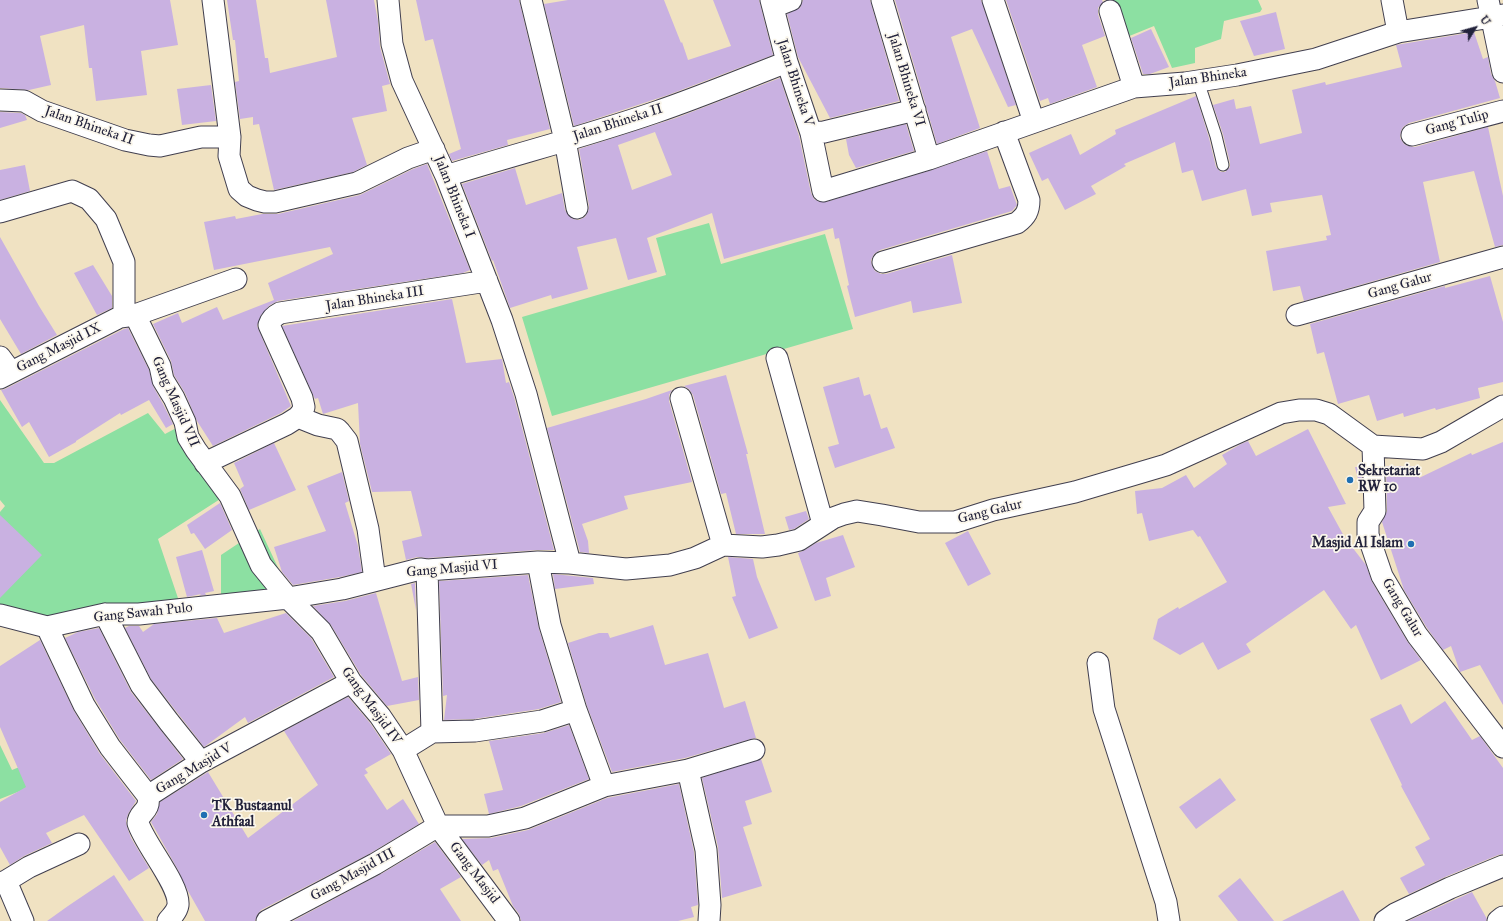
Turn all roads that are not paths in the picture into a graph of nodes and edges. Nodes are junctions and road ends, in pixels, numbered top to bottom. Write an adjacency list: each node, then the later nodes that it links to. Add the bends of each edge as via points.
1 (213, 0): 22 (street)
2 (388, 0): 24 (street, Jalan Bhineka I, via 392,44 402,81)
3 (531, 0): 23 (street)
4 (882, 0): 16 (street, Jalan Bhineka VI)
5 (994, 0): 18 (street)
6 (1392, 0): 10 (street)
7 (778, 2): 11 (street, Jalan Bhineka V)
8 (1110, 11): 14 (street)
9 (1494, 11): 10 (street, Jalan Bhineka); 12 (street)
10 (1398, 32): 13 (street, Jalan Bhineka, via 1316,59)
11 (787, 62): 20 (street, Jalan Bhineka V); 23 (street, Jalan Bhineka II, via 657,112)
12 (1503, 72)
13 (1198, 81): 14 (street, Jalan Bhineka); 26 (lane)
14 (1134, 87): 18 (street, Jalan Bhineka)
15 (0, 100): 22 (street, Jalan Bhineka II, via 24,101 42,111 125,140 149,145 160,146 201,137)
16 (915, 110): 20 (street, Jalan Bhineka V); 25 (street, Jalan Bhineka VI)
17 (1503, 111): 21 (street, Gang Tulip)
18 (1034, 122): 19 (street, Jalan Bhineka)
19 (1004, 132): 25 (street, Jalan Bhineka); 31 (street, via 1029,200 1026,216 1018,223)
20 (811, 133): 25 (street, Jalan Bhineka, via 823,191)
21 (1412, 135)
22 (230, 138): 24 (street, via 229,156 239,188 248,196 265,202 275,202 357,183 408,158)
23 (565, 140): 27 (street, Jalan Bhineka II); 28 (street)
24 (434, 149): 27 (street, Jalan Bhineka I)
25 (930, 159)
26 (1223, 165)
27 (446, 176): 33 (street, Jalan Bhineka I)
28 (577, 208)
29 (0, 212): 35 (street, via 72,191 89,199 106,219 124,262)
30 (1503, 257): 34 (street, Gang Galur)
31 (883, 262)
32 (236, 279): 35 (street, Gang Masjid IX)
33 (487, 281): 40 (street, Jalan Bhineka III, via 280,313 269,325 304,407); 46 (street, Jalan Bhineka I, via 526,394)
34 (1297, 314)
35 (130, 316): 37 (street, Gang Masjid IX); 42 (street, Gang Masjid VII, via 160,366 163,380 185,422 188,437)
36 (777, 358): 43 (street)
37 (4, 369)
38 (681, 398): 44 (street)
39 (1503, 406): 41 (street, via 1441,442 1423,448)
40 (298, 417): 42 (street); 48 (street, via 337,429 347,441 368,529)
41 (1373, 446): 43 (street, Gang Galur, via 1329,414 1316,410 1300,410 1281,413 1166,464 1075,492 993,510 955,522 919,522 857,511); 57 (street, Gang Galur, via 1375,511 1368,522 1368,535 1382,576 1417,635)
42 (205, 463): 49 (street, Gang Masjid VII, via 230,496 261,565)
43 (823, 524): 44 (street, Gang Galur, via 799,540 778,545)
44 (723, 545): 46 (street, Gang Galur, via 695,558 670,565 626,569)
45 (538, 562): 46 (street, Gang Masjid VI); 47 (street, Gang Masjid VI); 55 (street, via 550,626)
46 (570, 563)
47 (427, 570): 48 (street, Gang Masjid VI, via 420,568); 56 (street)
48 (375, 580): 49 (street, Gang Masjid VI, via 342,589)
49 (288, 598): 50 (street, Gang Sawah Pulo, via 139,614); 54 (street, Gang Masjid IV, via 321,631)
50 (105, 614): 52 (street, Gang Sawah Pulo); 60 (street, via 142,684)
51 (0, 615): 52 (street, Gang Sawah Pulo)
52 (47, 627): 63 (street, Gang Masjid V, via 84,705 110,747)
53 (1098, 663): 74 (street, via 1104,709 1166,902)
54 (351, 682): 58 (street, Gang Masjid IV, via 380,716); 60 (street, Gang Masjid V)
55 (576, 710): 56 (street, via 542,721 475,731); 62 (street)
56 (432, 732): 58 (street)
57 (1503, 747)
58 (403, 750): 64 (street, Gang Masjid IV)
59 (754, 750): 61 (street)
60 (202, 762): 63 (street, Gang Masjid V)
61 (688, 770): 62 (street); 73 (street, via 706,850)
62 (604, 786): 64 (street, via 525,818 488,826)
63 (148, 796): 70 (street, via 150,803 138,819 138,824 176,894 176,912)
64 (438, 826): 71 (street, Gang Masjid III, via 375,864); 72 (street, Gang Masjid)
65 (78, 844): 67 (street)
66 (1503, 866): 75 (street, via 1450,888)
67 (3, 882): 69 (street)
68 (1503, 917): 76 (street)
69 (23, 921)
70 (168, 921)
71 (267, 921)
72 (509, 921)
73 (709, 921)
74 (1169, 921)
75 (1385, 921)
76 (1498, 921)

